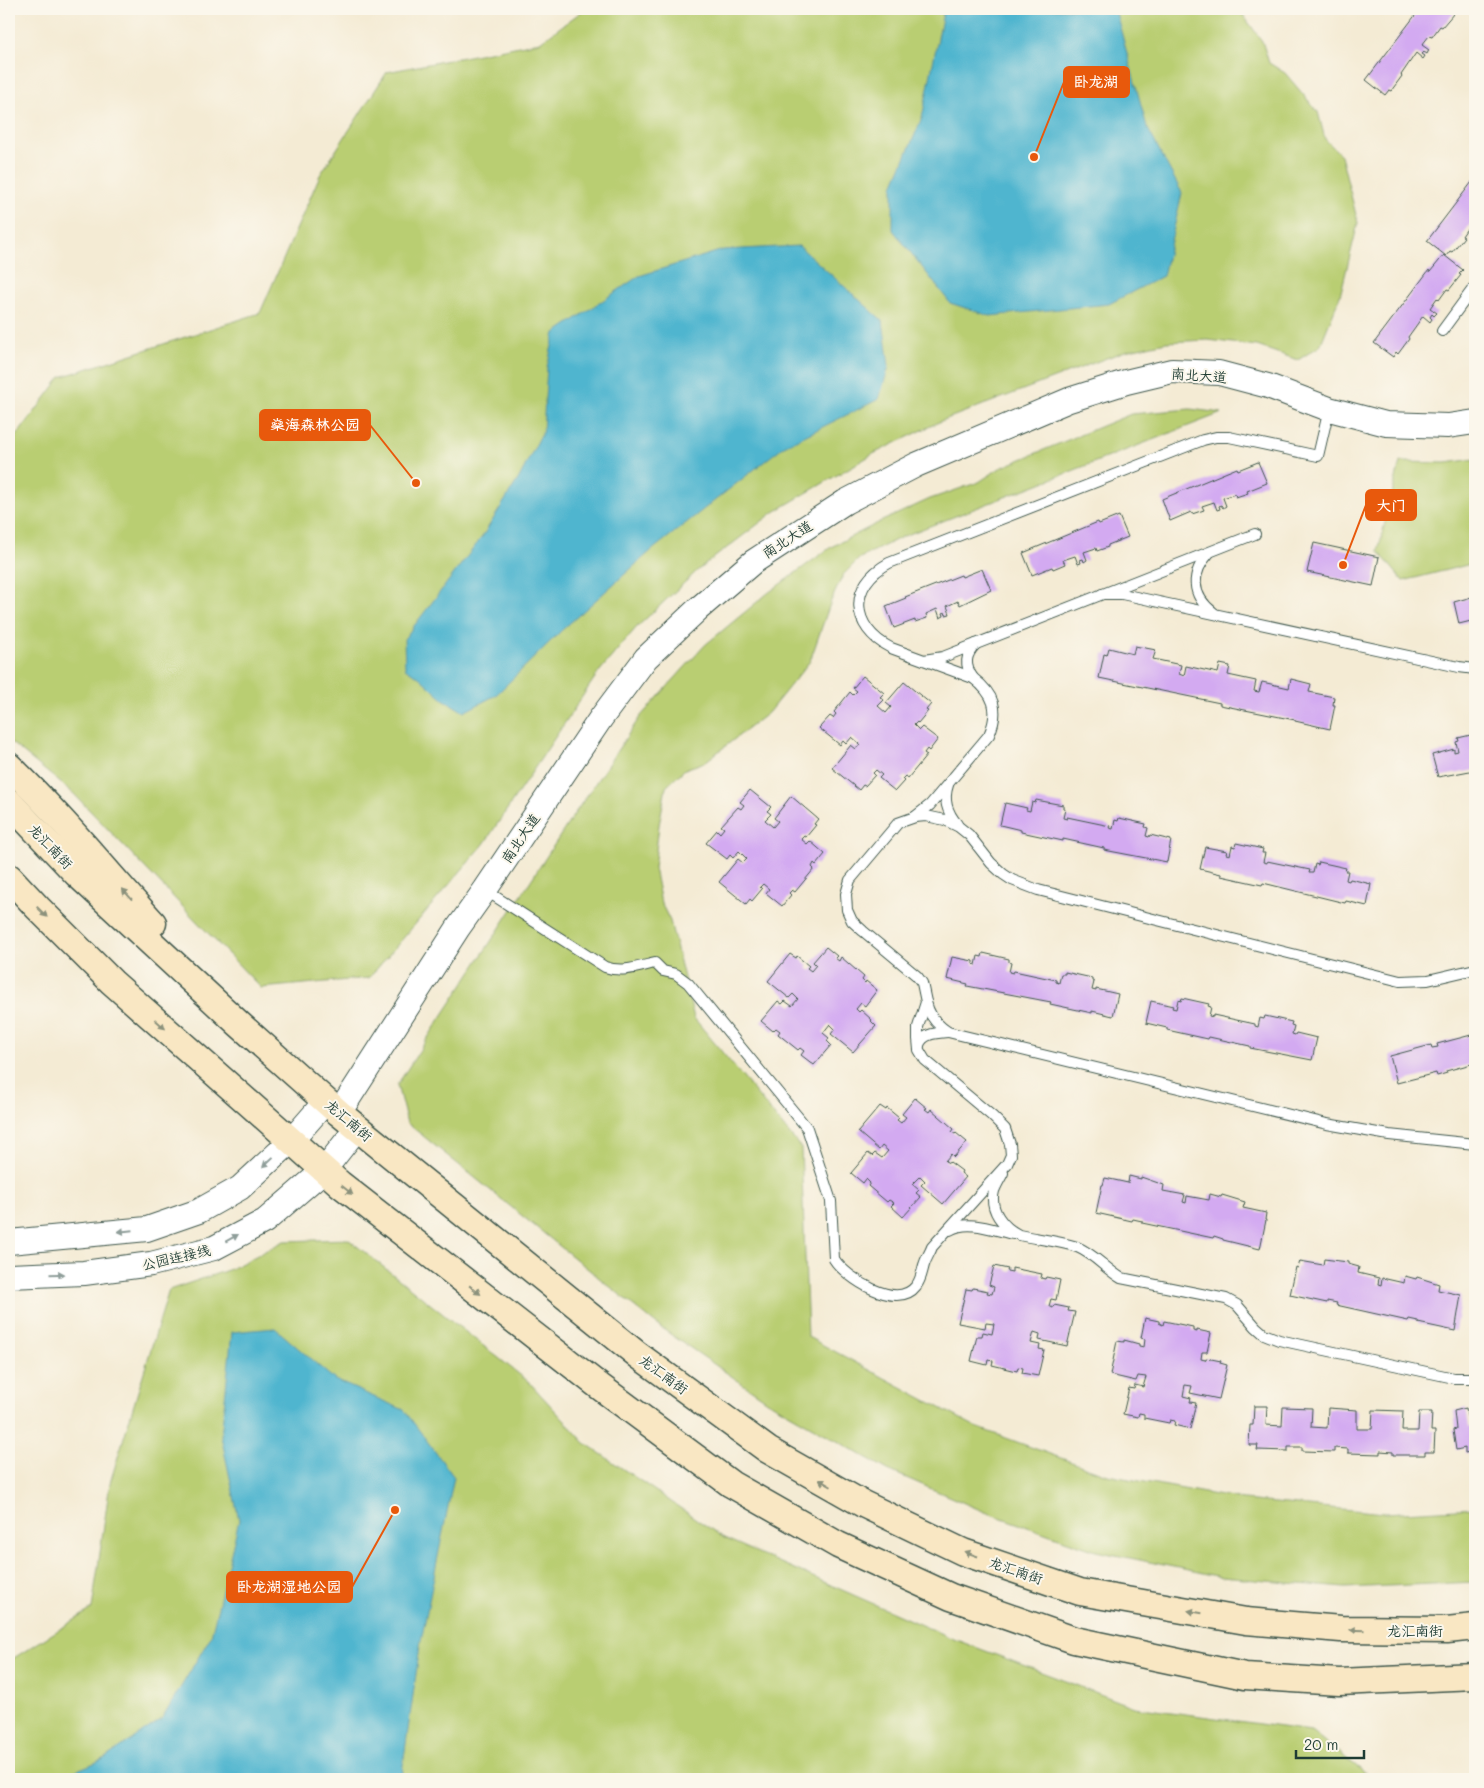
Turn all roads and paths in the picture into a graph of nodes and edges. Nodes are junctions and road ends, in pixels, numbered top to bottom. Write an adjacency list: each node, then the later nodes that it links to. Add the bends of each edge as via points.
1 (1475, 286): 2 (lane)
2 (1442, 331)
3 (1329, 409): 4 (street, 南北大道, via 1386,424 1448,426); 10 (lane, via 1318,456 1229,437 1203,440 876,570 862,589 860,613 863,623 879,642); 19 (street, 南北大道, via 1268,386 1219,373 1172,371 1069,400 916,465 845,502 752,562 646,658 601,718)
4 (1475, 422)
5 (1254, 534): 6 (lane)
6 (1210, 552): 7 (lane); 8 (lane, via 1198,567 1197,589 1201,600)
7 (1102, 594): 8 (lane, via 1122,594); 9 (lane)
8 (1216, 615): 11 (lane)
9 (976, 644): 10 (lane, via 943,657); 12 (lane, via 970,650 966,664)
10 (921, 660): 12 (lane)
11 (1475, 670)
12 (973, 678): 14 (lane, via 983,686 994,704 994,724 989,735)
13 (9, 766): 22 (main road, one-way to 13, via 46,802)
14 (948, 783): 16 (lane); 17 (lane, via 945,794 947,810)
15 (9, 802): 22 (main road, 龙汇南街, via 77,874)
16 (915, 817): 17 (lane, via 945,820); 21 (lane, via 898,823 850,880 846,894 852,921 918,976)
17 (959, 827): 20 (lane, via 1003,874 1038,890 1400,981 1428,980)
18 (9, 877): 26 (main road, one-way to 26, via 112,982)
19 (485, 890): 25 (street, 南北大道); 30 (lane, via 605,967 625,970 655,962 662,971 676,974 688,983 808,1128 831,1201 834,1259 846,1274 888,1295 908,1294 921,1279 924,1262 932,1247)
20 (1475, 969)
21 (926, 1002): 23 (lane, via 933,1018); 24 (lane, via 918,1027)
22 (239, 1024): 25 (main road, 龙汇南街)
23 (948, 1032): 24 (lane, via 926,1036); 27 (lane, via 1327,1124 1389,1135)
24 (919, 1045): 28 (lane, via 925,1060 1005,1129 1011,1155)
25 (341, 1114): 26 (street); 29 (street, 公园连接线); 35 (main road, 龙汇南街, one-way to 25, via 1447,1630 1341,1629 1246,1621 1080,1592 963,1552 863,1504 768,1450 638,1355)
26 (291, 1141): 29 (main road); 32 (street, one-way to 32, via 240,1188 199,1211 146,1229)
27 (1475, 1144)
28 (1007, 1164): 30 (lane); 31 (lane, via 994,1192 994,1204 1002,1224)
29 (324, 1170): 33 (street, 公园连接线, one-way to 29, via 84,1273 151,1264 214,1248 264,1221); 36 (main road, one-way to 36, via 599,1386 731,1484 838,1545 951,1597 1074,1640 1244,1676 1339,1682)
30 (944, 1234): 31 (lane, via 953,1228 970,1225)
31 (1019, 1235): 34 (lane, via 1076,1247 1122,1278 1226,1299 1238,1305 1256,1328 1279,1340 1454,1378)
32 (9, 1242)
33 (9, 1276)
34 (1475, 1378)
35 (1475, 1627)
36 (1475, 1676)

